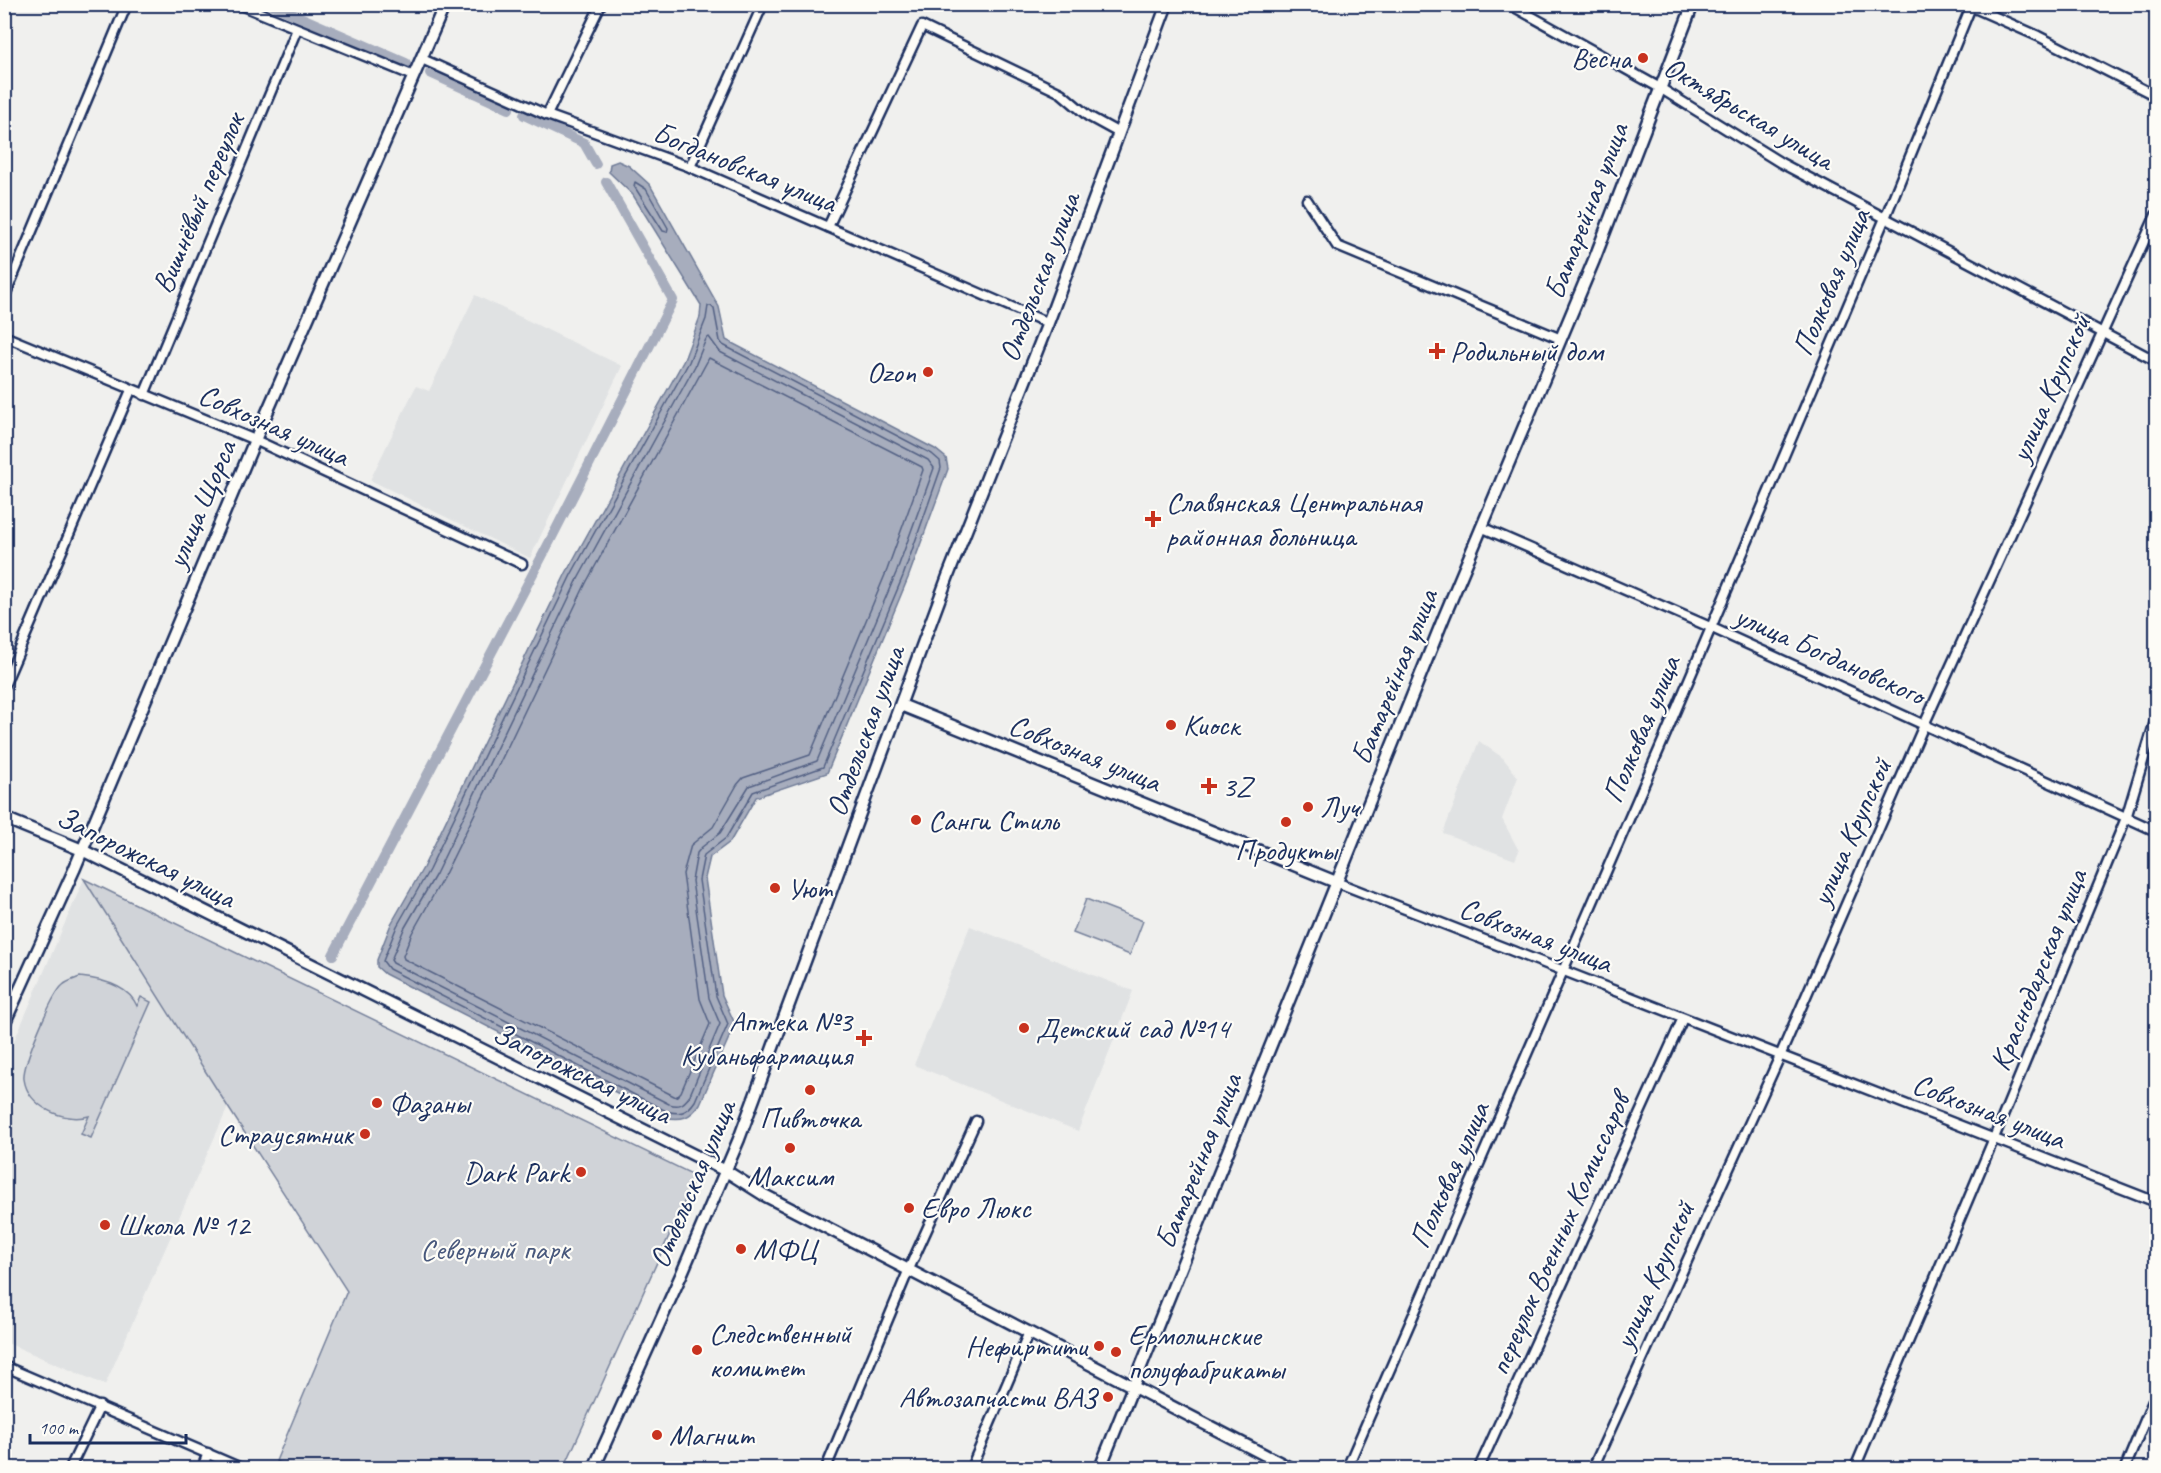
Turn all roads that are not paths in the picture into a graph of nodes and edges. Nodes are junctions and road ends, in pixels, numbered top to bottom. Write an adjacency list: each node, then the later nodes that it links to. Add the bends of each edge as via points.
1 (127, 4): 22 (street)
2 (238, 4): 10 (street)
3 (445, 4): 11 (street, улица Щорса)
4 (601, 4): 15 (street)
5 (763, 4): 17 (street)
6 (1167, 4): 16 (street, Отдельская улица)
7 (1509, 4): 13 (street, Октябрьская улица)
8 (1693, 4): 13 (street, Батарейная улица)
9 (1970, 5): 14 (street); 20 (street, Полковая улица)
10 (297, 29): 12 (street); 29 (street, Вишнёвый переулок)
11 (422, 58): 12 (street, улица Щорса); 15 (street, Богдановская улица)
12 (414, 76): 30 (street, улица Щорса)
13 (1660, 87): 20 (street, Октябрьская улица, via 1780,163); 26 (street, Батарейная улица)
14 (2157, 96)
15 (547, 115): 17 (street, Богдановская улица)
16 (1119, 133): 21 (street, via 1088,116 1062,93 922,26); 23 (street, Отдельская улица)
17 (690, 167): 21 (street, Богдановская улица)
18 (1307, 200): 26 (street, via 1337,246)
19 (2157, 215): 24 (street, улица Крупской)
20 (1885, 218): 24 (street, Октябрьская улица); 33 (street, Полковая улица)
21 (828, 227): 23 (street, Богдановская улица)
22 (4, 298)
23 (1048, 323): 35 (street, Отдельская улица)
24 (2102, 332): 27 (street, Октябрьская улица); 37 (street, улица Крупской)
25 (4, 336): 28 (street, Совхозная улица)
26 (1561, 339): 31 (street, Батарейная улица)
27 (2157, 361)
28 (131, 390): 29 (street, Совхозная улица); 34 (street)
29 (144, 395): 30 (street, Совхозная улица)
30 (255, 440): 32 (street, Совхозная улица); 41 (street, улица Щорса)
31 (1481, 527): 33 (street, улица Богдановского); 42 (street, Батарейная улица)
32 (522, 564)
33 (1710, 627): 37 (street, улица Богдановского); 43 (street, Полковая улица)
34 (4, 686)
35 (900, 705): 42 (street, Совхозная улица); 49 (street, Отдельская улица)
36 (2157, 718): 39 (street, Краснодарская улица)
37 (1924, 725): 39 (street, улица Богдановского); 46 (street, улица Крупской)
38 (4, 818): 41 (street, Запорожская улица)
39 (2126, 818): 40 (street, улица Богдановского); 48 (street, Краснодарская улица)
40 (2157, 831)
41 (82, 850): 45 (street, улица Щорса); 49 (street, Запорожская улица)
42 (1336, 882): 43 (street, Совхозная улица); 54 (street, Батарейная улица)
43 (1563, 972): 44 (street, Совхозная улица); 66 (street, Полковая улица)
44 (1683, 1018): 46 (street, Совхозная улица); 67 (street, переулок Военных Комиссаров)
45 (4, 1023)
46 (1780, 1056): 48 (street, Совхозная улица); 68 (street, улица Крупской)
47 (976, 1121): 51 (street)
48 (1995, 1138): 50 (street, Совхозная улица); 69 (street, Краснодарская улица)
49 (726, 1171): 51 (street, Запорожская улица, via 764,1195); 61 (street, Отдельская улица)
50 (2157, 1202)
51 (909, 1269): 52 (street, Запорожская улица); 62 (street)
52 (1029, 1332): 54 (street, Запорожская улица); 63 (street)
53 (4, 1366): 56 (street)
54 (1133, 1388): 64 (street, Батарейная улица); 65 (street, Запорожская улица)
55 (2157, 1394): 70 (street)
56 (100, 1406): 57 (street); 58 (street)
57 (208, 1453): 59 (street); 60 (street)
58 (70, 1468)
59 (202, 1468)
60 (241, 1468)
61 (594, 1468)
62 (826, 1468)
63 (971, 1468)
64 (1100, 1468)
65 (1290, 1468)
66 (1347, 1468)
67 (1479, 1468)
68 (1593, 1468)
69 (1855, 1468)
70 (2125, 1468)

